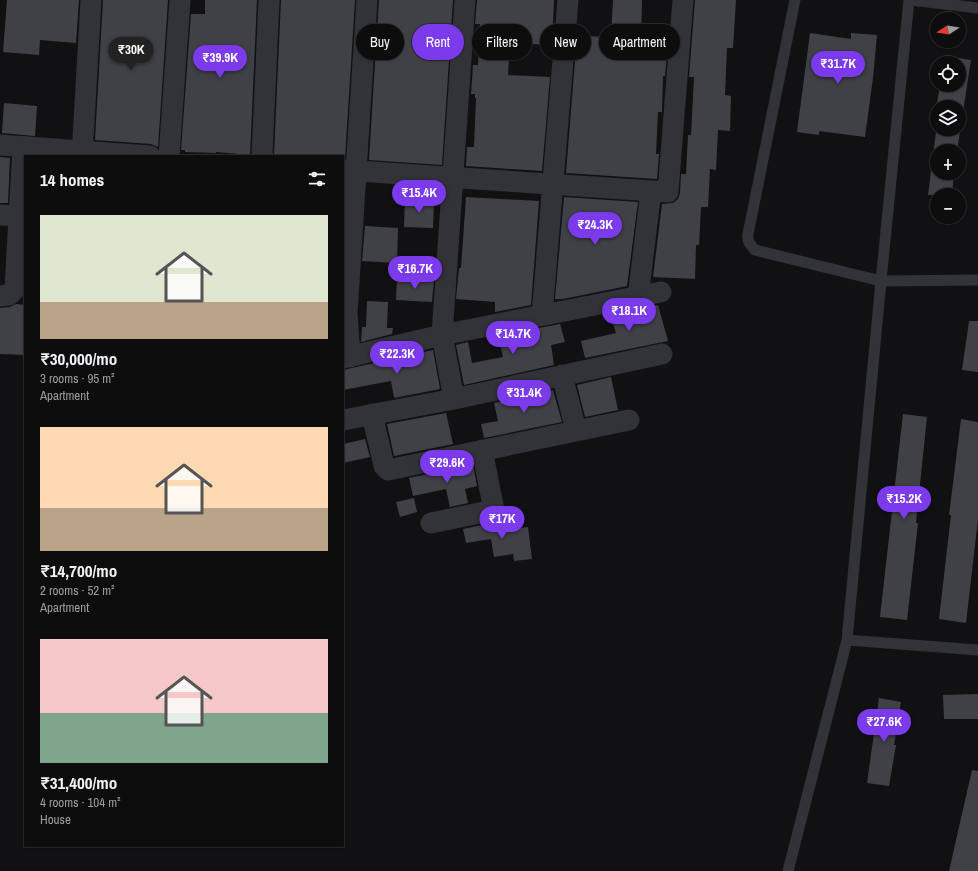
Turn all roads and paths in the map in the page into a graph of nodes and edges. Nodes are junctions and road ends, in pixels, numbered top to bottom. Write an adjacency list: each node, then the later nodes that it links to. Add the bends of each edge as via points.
1 (91, 0): 13 (street)
2 (180, 0): 15 (street)
3 (269, 0): 16 (street)
4 (367, 0): 17 (street)
5 (465, 0): 18 (street)
6 (568, 0): 19 (street)
7 (683, 0): 20 (street, via 668,192)
8 (795, 0): 23 (lane, via 748,240 755,250)
9 (910, 0): 10 (lane); 23 (lane)
10 (978, 8)
11 (0, 145): 12 (street)
12 (23, 147): 13 (street); 21 (street)
13 (82, 154): 14 (street)
14 (116, 155)
15 (169, 155)
16 (262, 155)
17 (350, 171): 18 (street); 30 (street)
18 (453, 177): 19 (street); 28 (street)
19 (553, 184): 20 (street); 27 (street)
20 (651, 191): 26 (street)
21 (10, 215): 25 (street, via 15,289 9,295)
22 (978, 280): 23 (lane)
23 (881, 281): 39 (lane)
24 (661, 292): 26 (street)
25 (0, 296)
26 (638, 297): 27 (street)
27 (542, 315): 28 (street)
28 (442, 335): 30 (street); 32 (street)
29 (662, 354): 31 (street)
30 (346, 358)
31 (562, 375): 32 (street); 36 (street)
32 (454, 399): 33 (street)
33 (372, 414): 34 (street); 37 (street, via 384,466 388,470)
34 (344, 420)
35 (630, 420): 36 (street)
36 (576, 430): 37 (street)
37 (482, 450): 38 (street, via 494,510)
38 (431, 523)
39 (847, 640): 40 (lane); 41 (lane)
40 (978, 650)
41 (788, 871)

